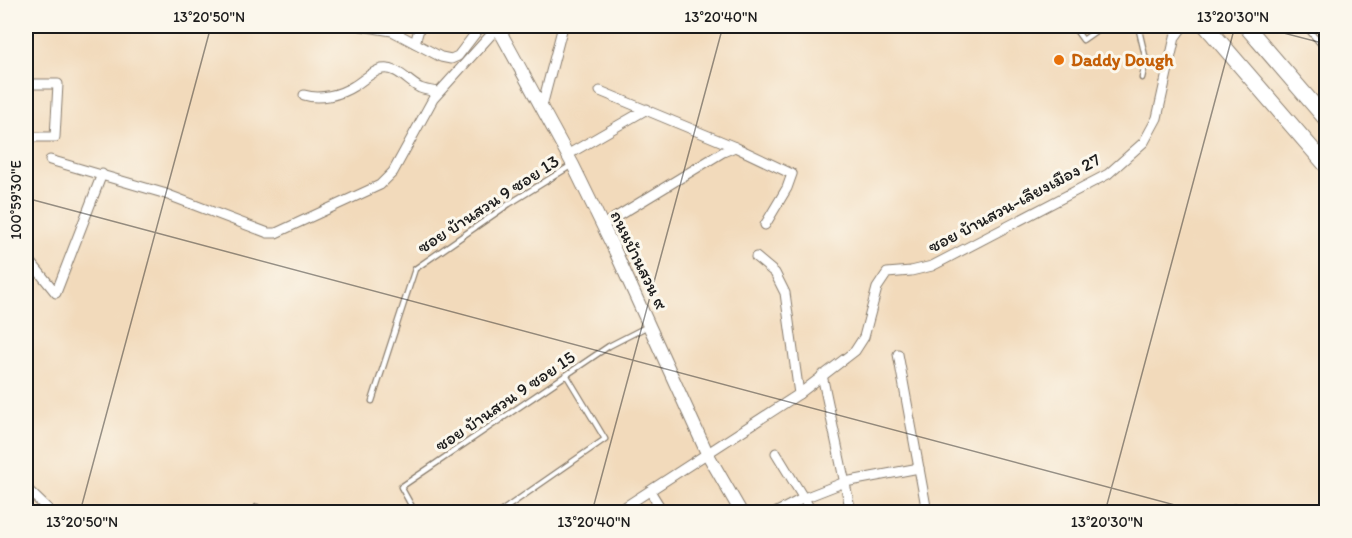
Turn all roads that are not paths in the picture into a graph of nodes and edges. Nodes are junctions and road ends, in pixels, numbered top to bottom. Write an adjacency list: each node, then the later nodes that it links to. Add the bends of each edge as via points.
1 (361, 26): 13 (street, via 392,31)
2 (420, 26): 13 (street)
3 (481, 26): 13 (street, via 458,56 450,59)
4 (497, 26): 17 (street); 20 (street, ถนนบ้านสวน ๙)
5 (563, 26): 20 (street)
6 (1073, 26): 7 (lane, via 1083,39)
7 (1102, 26)
8 (1138, 26): 15 (lane, via 1146,60)
9 (1183, 26): 35 (street, ซอย บ้านสวน-เลียงเมือง 27, via 1175,38 1157,118 1144,142 1108,174 932,267 887,273 877,288 864,337 855,351)
10 (1206, 26): 27 (highway)
11 (1246, 26): 22 (highway)
12 (1305, 26): 14 (lane)
13 (415, 43)
14 (1325, 46)
15 (1142, 78)
16 (26, 84): 23 (street, via 58,84 55,136)
17 (438, 92): 19 (street, via 421,89 400,73 385,69 347,90 317,98); 28 (street, via 393,172 380,185 276,233)
18 (600, 92): 21 (street)
19 (304, 94)
20 (542, 106): 26 (street, ถนนบ้านสวน ๙)
21 (647, 110): 24 (street); 26 (street)
22 (1326, 118)
23 (26, 137)
24 (735, 147): 29 (street); 30 (street, via 792,174)
25 (51, 160): 28 (street)
26 (570, 160): 29 (street, ถนนบ้านสวน ๙); 38 (lane, ซอย บ้านสวน 9 ซอย 13, via 415,269)
27 (1326, 165)
28 (102, 174): 31 (street, via 56,293)
29 (603, 225): 33 (street, ถนนบ้านสวน ๙)
30 (765, 225)
31 (26, 256)
32 (756, 256): 37 (street, via 774,273 785,293)
33 (650, 325): 36 (lane, ซอย บ้านสวน 9 ซอย 15, via 609,346); 39 (street, ถนนบ้านสวน ๙)
34 (898, 354): 41 (street)
35 (822, 375): 37 (street, ซอย บ้านสวน-เลียงเมือง 27); 42 (street)
36 (567, 376): 47 (lane, ซอย บ้านสวน 9 ซอย 15, via 401,487); 48 (lane, via 605,439)
37 (799, 393): 39 (street, ซอย บ้านสวน-เลียงเมือง 27)
38 (372, 401)
39 (707, 453): 44 (street, ซอย บ้านสวน-เลียงเมือง 27); 51 (street, ถนนบ้านสวน ๙)
40 (776, 453): 45 (street)
41 (919, 468): 42 (street); 55 (street)
42 (845, 482): 45 (street); 54 (street)
43 (26, 488): 46 (street)
44 (650, 490): 49 (street, ซอย บ้านสวน-เลียงเมือง 27); 50 (street)
45 (804, 498): 52 (street); 53 (street)
46 (51, 513)
47 (415, 513)
48 (500, 513)
49 (617, 513)
50 (663, 513)
51 (741, 513)
52 (777, 513)
53 (812, 513)
54 (851, 513)
55 (927, 513)
56 (1224, 513): 57 (lane, via 1234,507)
57 (1241, 513)

